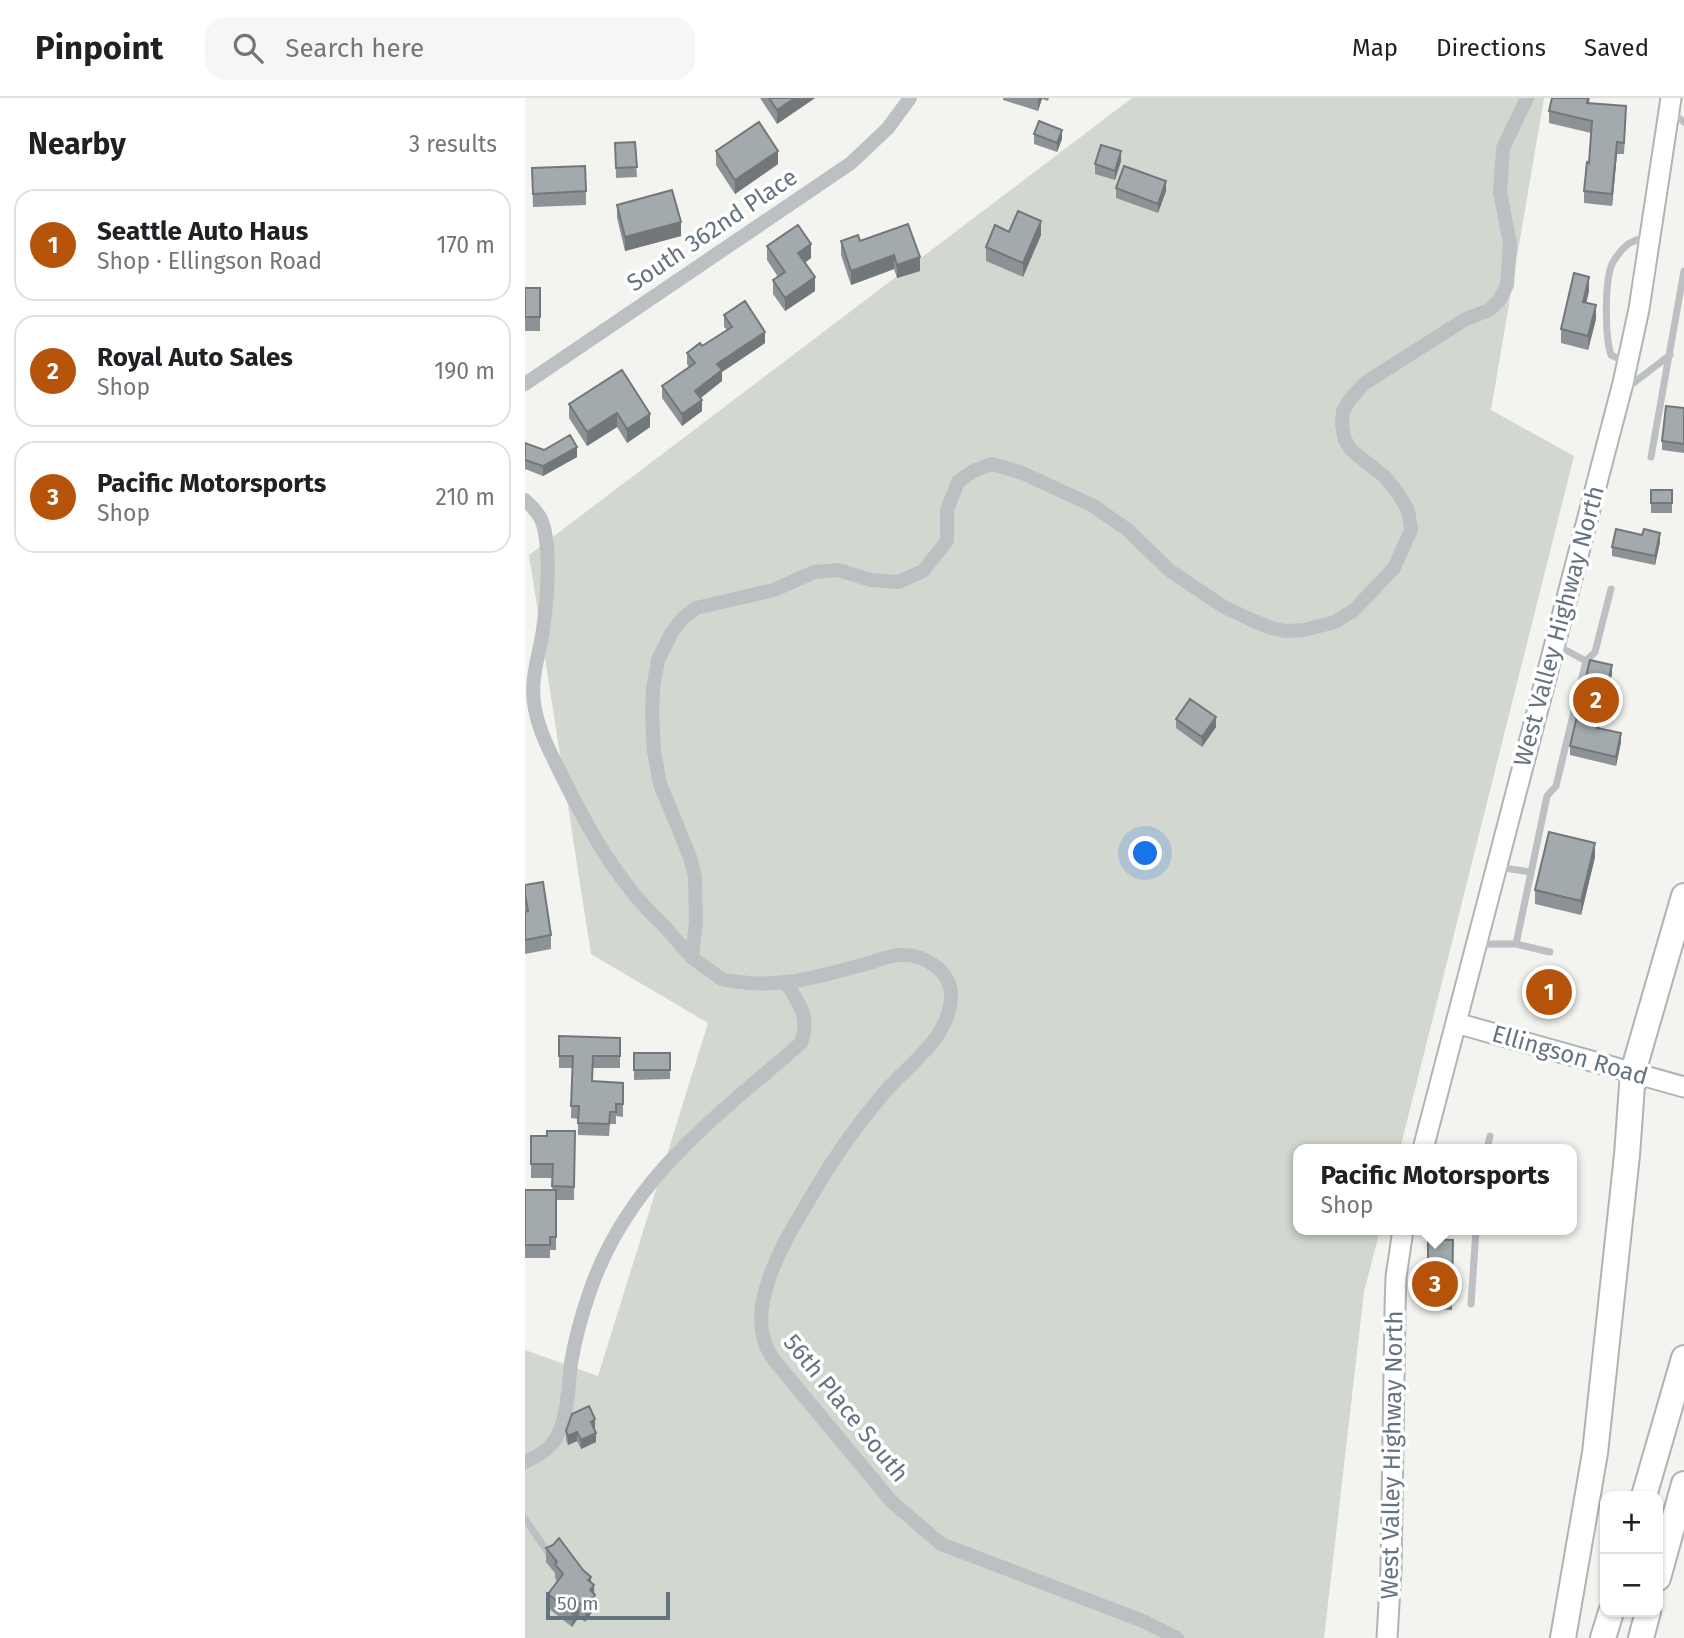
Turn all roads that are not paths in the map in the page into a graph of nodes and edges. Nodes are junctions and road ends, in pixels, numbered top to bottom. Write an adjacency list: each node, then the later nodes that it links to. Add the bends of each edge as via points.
1 (910, 98): 8 (street, South 362nd Place, via 888,128 851,163)
2 (1527, 98): 21 (street, via 1503,148 1500,192 1510,244 1507,285 1499,301 1365,383 1343,411 1343,438 1398,492 1408,510 1411,530 1394,568 1354,610 1335,622 1285,631 1224,607 1170,570 1128,530 1092,505 992,464 958,482 947,510 947,541 923,571 898,582 838,570 814,572 774,590 697,608 683,618 663,648 652,701 660,785 695,877)
3 (1675, 110): 4 (main road, West Valley Highway North)
4 (1652, 234): 7 (main road, West Valley Highway North); 7 (lane, via 1627,244 1610,271 1607,344 1611,355)
5 (1684, 271): 6 (lane)
6 (1670, 355): 9 (lane); 10 (lane)
7 (1627, 363): 9 (main road, West Valley Highway North)
8 (525, 384)
9 (1621, 393): 13 (main road, West Valley Highway North)
10 (1651, 457)
11 (525, 500): 21 (street, 56th Place South, via 540,518 547,552 544,617 533,682 537,719 571,795 605,853 643,905)
12 (1612, 589): 14 (lane, via 1595,652)
13 (1554, 646): 14 (lane); 15 (main road, West Valley Highway North)
14 (1585, 661): 16 (lane)
15 (1496, 866): 16 (lane); 18 (main road, West Valley Highway North)
16 (1531, 872): 19 (lane)
17 (1684, 896): 24 (highway)
18 (1476, 944): 19 (lane); 23 (main road, West Valley Highway North)
19 (1515, 944): 20 (lane)
20 (1550, 951)
21 (692, 958): 22 (street, 56th Place South, via 723,979)
22 (787, 984): 33 (street, via 803,1009 806,1030 801,1044 694,1135 631,1209 603,1259 580,1322 557,1435 541,1454); 41 (street, 56th Place South, via 904,955 935,966 947,979 951,994 940,1031 854,1130 783,1244 764,1303 766,1348 891,1501 941,1544)
23 (1456, 1023): 24 (main road, Ellingson Road); 27 (main road, West Valley Highway North)
24 (1633, 1072): 25 (main road, Ellingson Road); 43 (highway, via 1595,1453)
25 (1684, 1087)
26 (1490, 1136): 28 (lane)
27 (1424, 1144)
28 (1488, 1144)
29 (1402, 1235): 42 (main road, West Valley Highway North, via 1396,1277)
30 (1476, 1235): 31 (lane)
31 (1471, 1304)
32 (1684, 1358): 35 (highway)
33 (525, 1462)
34 (1684, 1484): 38 (highway)
35 (1645, 1491)
36 (525, 1519): 37 (lane)
37 (549, 1554)
38 (1663, 1560)
39 (1609, 1617): 44 (highway)
40 (1647, 1617): 45 (highway)
41 (1177, 1638)
42 (1387, 1638)
43 (1563, 1638)
44 (1603, 1638)
45 (1641, 1638)

